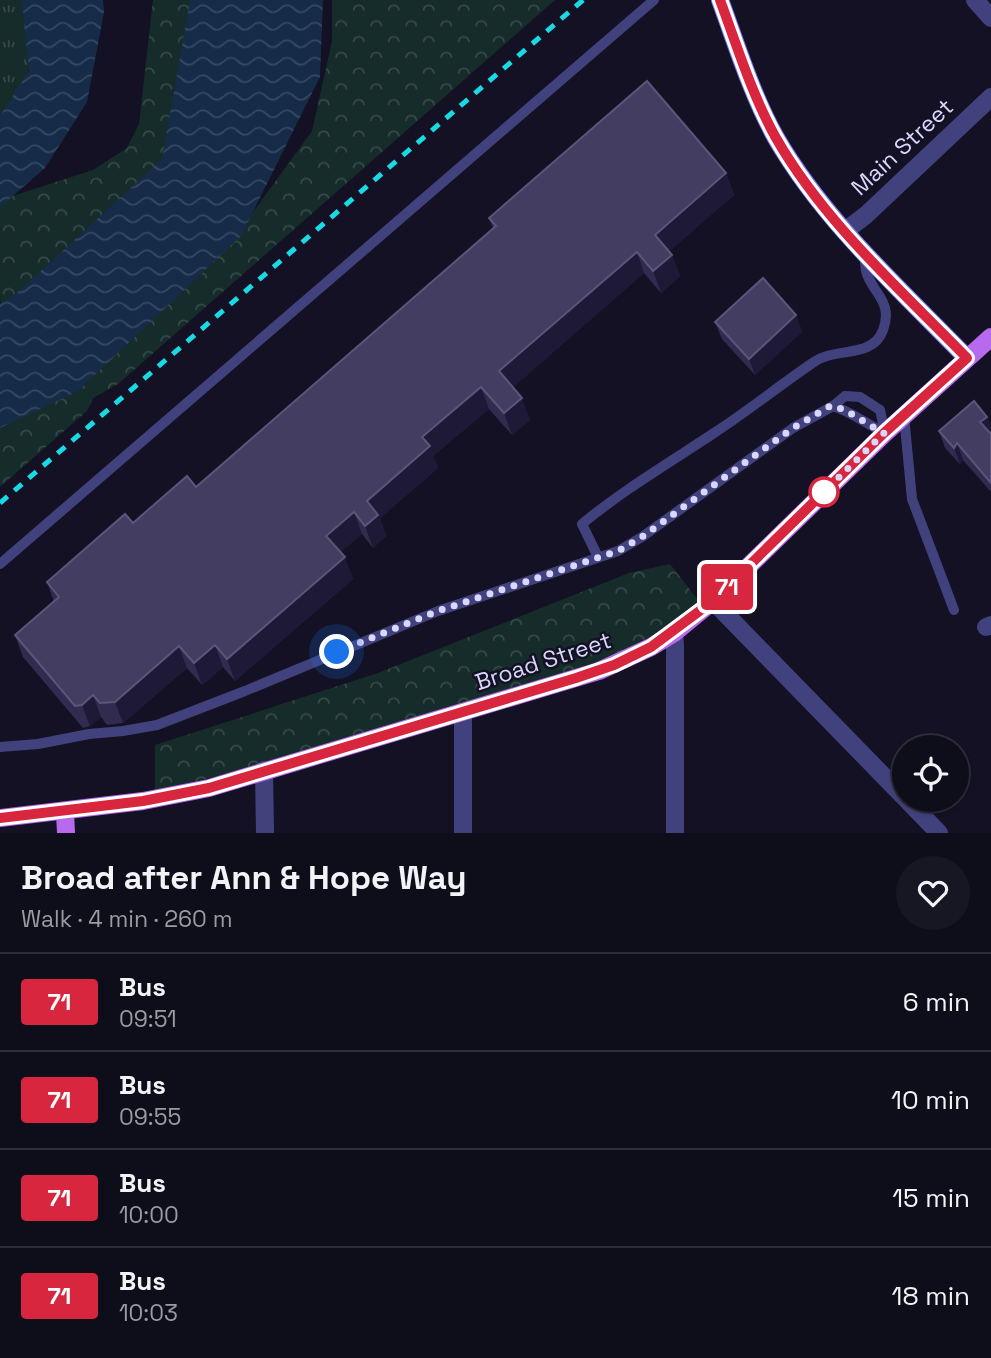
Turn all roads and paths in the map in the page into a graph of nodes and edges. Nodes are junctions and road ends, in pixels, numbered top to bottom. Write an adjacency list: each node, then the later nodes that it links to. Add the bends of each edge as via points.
1 (654, 0): 14 (lane)
2 (720, 0): 6 (main road, via 776,137)
3 (975, 0): 4 (street)
4 (991, 18)
5 (991, 97): 6 (street, Main Street)
6 (845, 231): 7 (main road)
7 (864, 251): 9 (main road); 13 (lane, via 866,274 886,315 883,332 874,344 816,360 614,497 582,524)
8 (991, 337): 9 (main road, Broad Street)
9 (967, 358): 11 (main road, Broad Street)
10 (832, 405): 12 (lane, via 853,412); 12 (lane, via 852,395 870,402 880,410); 13 (lane, via 642,537)
11 (904, 416): 12 (main road, Broad Street); 16 (lane, via 912,499)
12 (884, 433): 15 (main road, Broad Street)
13 (598, 557): 19 (lane, via 438,611 157,725)
14 (0, 564)
15 (713, 601): 17 (main road, Broad Street); 21 (street)
16 (954, 610)
17 (674, 632): 18 (main road, Broad Street, via 599,671); 28 (street)
18 (463, 713): 20 (main road, Broad Street); 27 (street)
19 (0, 747)
20 (264, 770): 22 (main road, Broad Street, via 186,793); 26 (street)
21 (892, 785)
22 (65, 812): 24 (main road, Broad Street); 25 (main road)
23 (919, 812): 29 (street)
24 (0, 818)
25 (66, 833)
26 (265, 833)
27 (463, 833)
28 (675, 833)
29 (939, 833)

